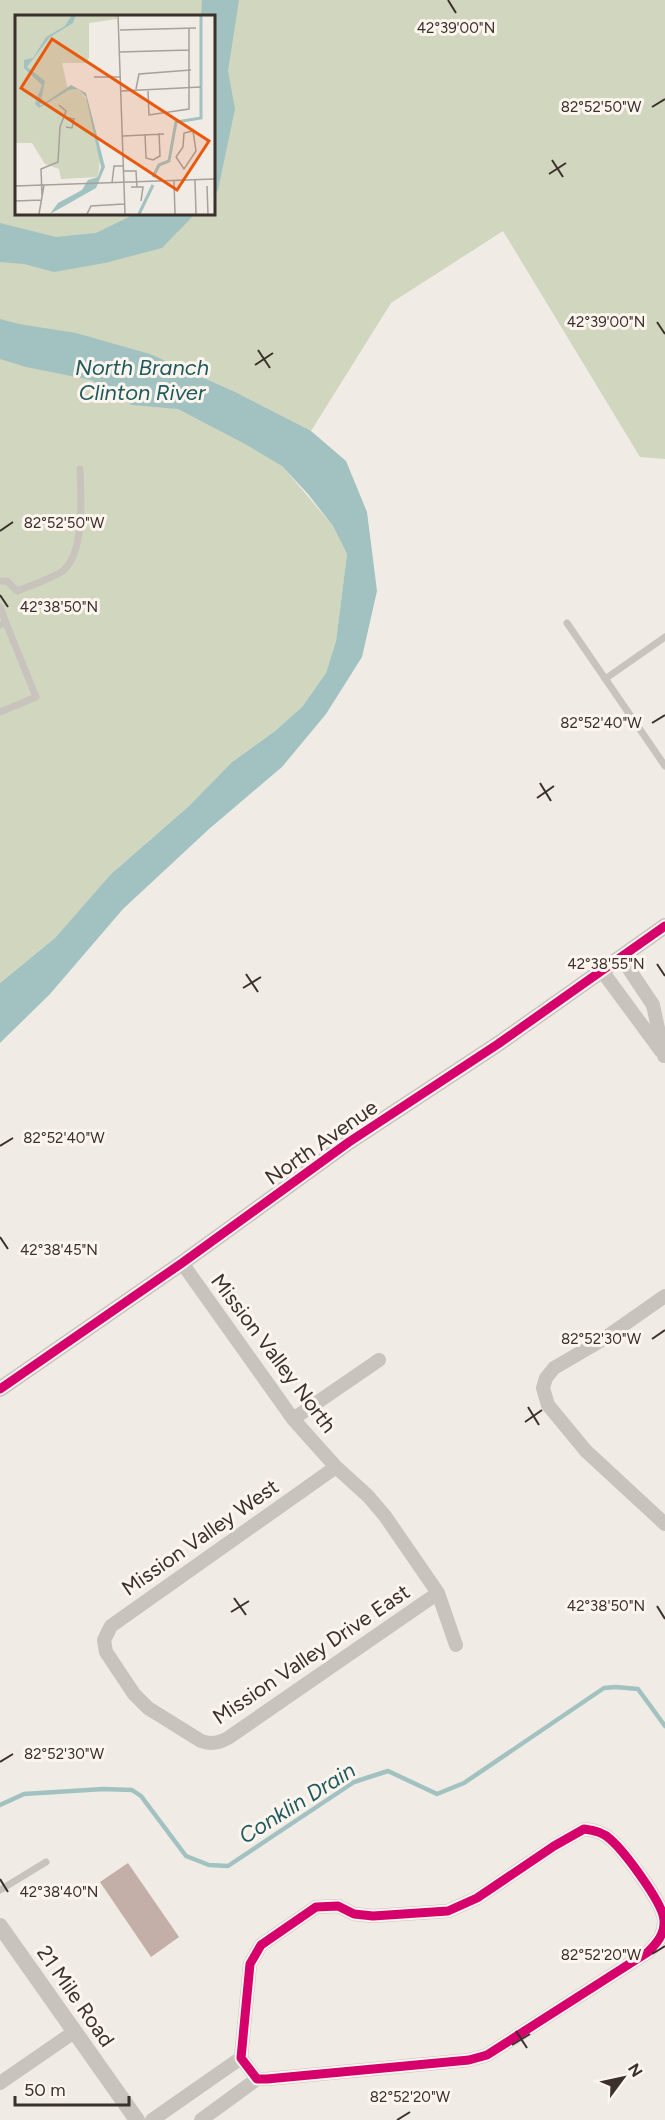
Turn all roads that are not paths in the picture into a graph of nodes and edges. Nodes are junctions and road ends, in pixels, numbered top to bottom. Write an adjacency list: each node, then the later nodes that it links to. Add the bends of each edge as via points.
1 (80, 469): 2 (lane, via 76,551 64,571 17,591 7,581)
2 (0, 581)
3 (0, 607): 5 (lane)
4 (567, 623): 7 (lane)
5 (3, 624): 8 (lane, via 36,697)
6 (665, 637): 7 (lane)
7 (605, 680): 9 (lane)
8 (0, 712)
9 (665, 766)
10 (665, 926): 11 (street, North Avenue)
11 (621, 957): 12 (street, North Avenue); 13 (street, via 653,1005)
12 (602, 971): 13 (street); 14 (street, North Avenue, via 349,1142)
13 (665, 1056)
14 (182, 1263): 17 (street, North Avenue); 18 (street, Mission Valley North)
15 (665, 1296): 20 (street, via 554,1368 543,1388 548,1405 586,1451)
16 (379, 1360): 18 (street)
17 (0, 1389)
18 (293, 1419): 19 (street, Mission Valley North)
19 (336, 1467): 21 (street, Mission Valley North, via 376,1505); 23 (street, Mission Valley West, via 115,1622 106,1635 106,1652 143,1705)
20 (665, 1524)
21 (438, 1593): 22 (street, Mission Valley North); 23 (street, Mission Valley Drive East, via 228,1738)
22 (456, 1645)
23 (207, 1743)
24 (46, 1862): 25 (lane)
25 (0, 1890)
26 (0, 1926): 27 (street, 21 Mile Road)
27 (74, 2032): 30 (street); 31 (street, 21 Mile Road)
28 (241, 2058): 29 (street); 29 (street, via 250,1964 261,1946 316,1906 338,1906 354,1914 373,1916 448,1911 477,1898 584,1829 596,1830 610,1839 662,1910 665,1923 661,1939 648,1952 487,2055 469,2060); 32 (street)
29 (257, 2079): 33 (street)
30 (0, 2083)
31 (137, 2120)
32 (152, 2120)
33 (201, 2120)

